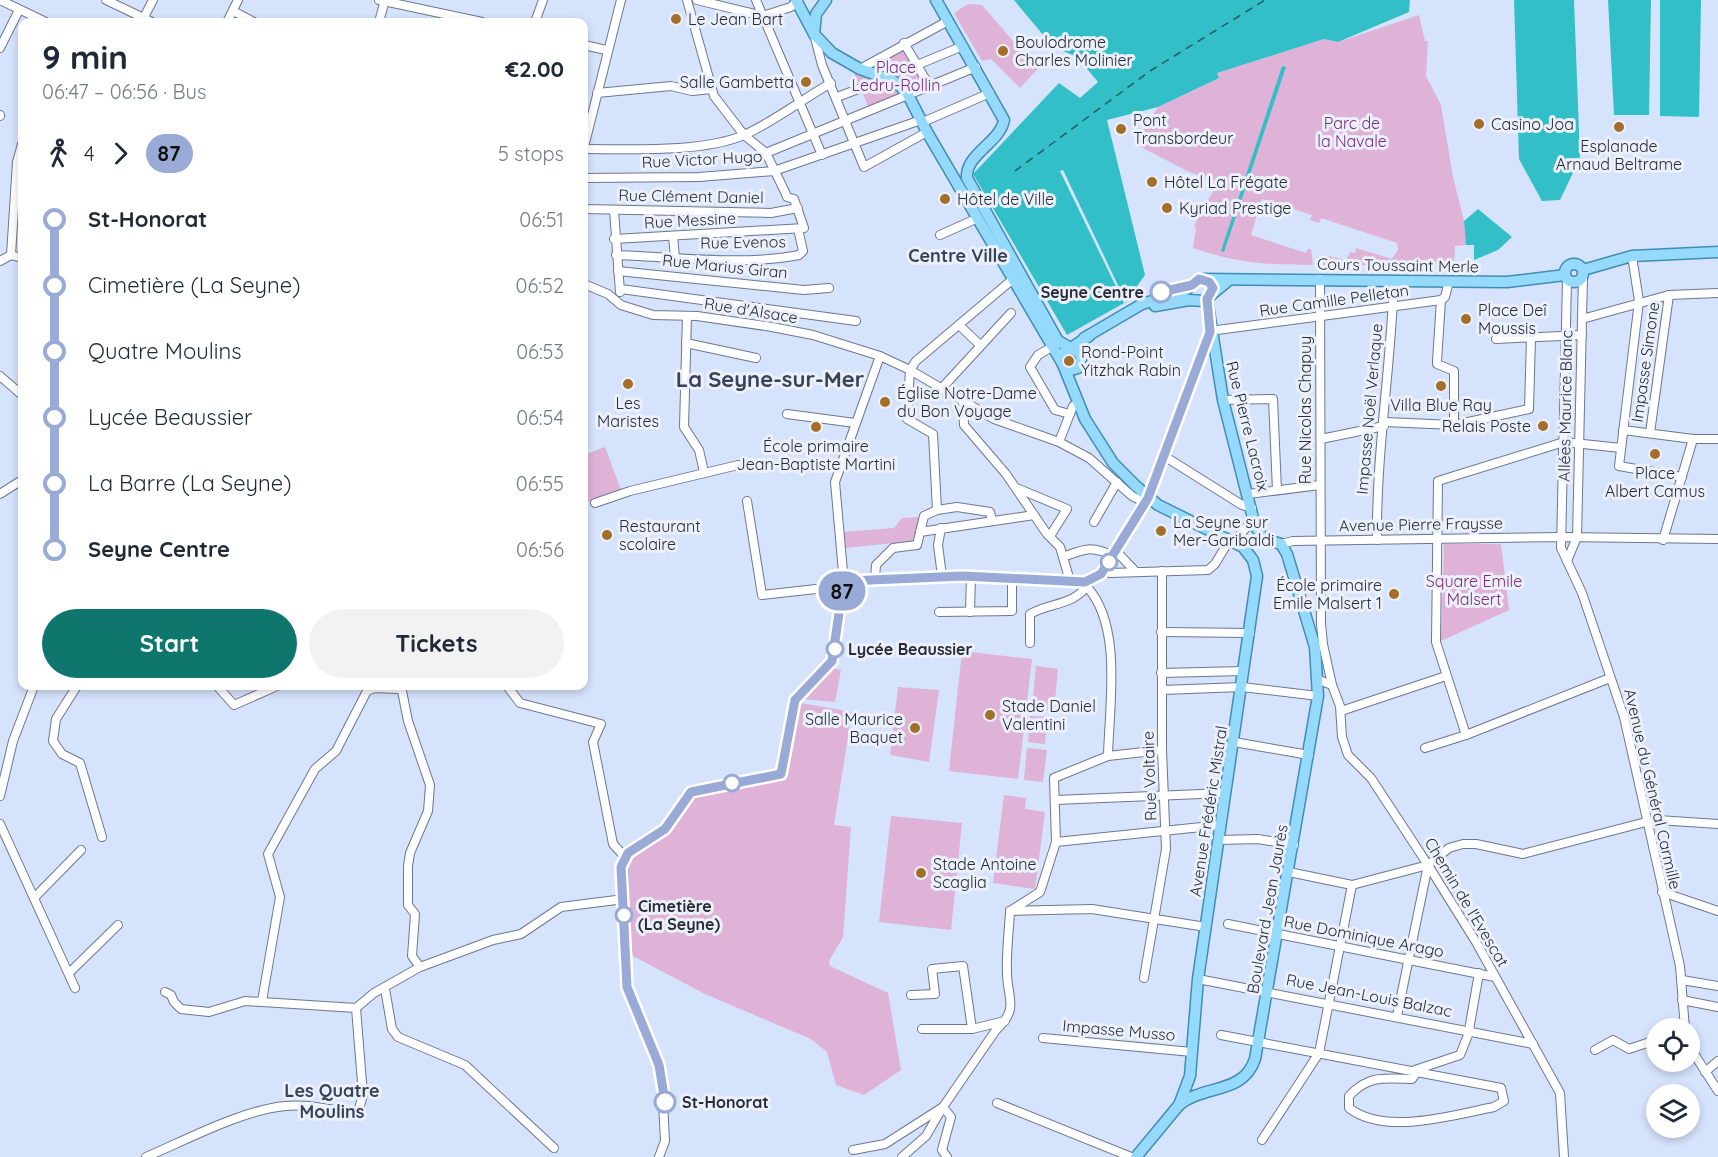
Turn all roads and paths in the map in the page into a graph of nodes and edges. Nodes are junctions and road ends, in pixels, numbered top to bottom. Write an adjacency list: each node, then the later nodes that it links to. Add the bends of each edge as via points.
1 (0, 0): 14 (street)
2 (106, 0): 18 (street)
3 (153, 0): 19 (street)
4 (238, 0): 15 (street)
5 (543, 0): 24 (street)
6 (621, 0): 31 (street)
7 (687, 0): 38 (street)
8 (697, 0): 16 (street)
9 (756, 0): 16 (street)
10 (826, 0): 26 (main road, via 816,14)
11 (936, 0): 25 (main road)
12 (383, 1): 22 (street); 23 (street)
13 (797, 1): 16 (street); 26 (main road)
14 (19, 10): 17 (street); 30 (street)
15 (232, 11): 20 (street); 21 (street)
16 (763, 16): 43 (street)
17 (37, 18)
18 (139, 18)
19 (144, 18)
20 (229, 18)
21 (246, 18)
22 (380, 18)
23 (463, 18)
24 (537, 18)
25 (948, 21): 27 (street); 29 (main road)
26 (814, 34): 34 (main road, via 840,60); 35 (street)
27 (904, 43): 32 (street); 34 (street)
28 (588, 46): 31 (street)
29 (963, 46): 32 (street); 33 (main road)
30 (0, 48)
31 (606, 50): 39 (street)
32 (917, 65): 36 (street)
33 (976, 67): 36 (street); 40 (main road)
34 (860, 69): 41 (main road, via 892,80)
35 (831, 83): 42 (street); 43 (street)
36 (930, 87): 41 (street)
37 (861, 88): 42 (street)
38 (712, 89): 39 (street, via 692,91 671,86); 48 (street)
39 (597, 93): 46 (street)
40 (990, 93): 45 (street, Rue Victor Hugo); 108 (main road, via 1004,120 967,171 967,178)
41 (909, 96): 44 (street); 45 (main road)
42 (837, 98): 44 (street)
43 (799, 101): 47 (street); 48 (street)
44 (847, 120): 47 (street); 49 (street)
45 (924, 125): 49 (street, Rue Victor Hugo); 49 (street, via 864,167); 59 (main road)
46 (588, 131)
47 (812, 134): 51 (street); 52 (street)
48 (744, 135): 50 (street, via 710,144); 51 (street)
49 (855, 144): 52 (street, Rue Victor Hugo)
50 (588, 148)
51 (766, 153): 54 (street)
52 (822, 155): 54 (street, Rue Victor Hugo)
53 (18, 158): 65 (street)
54 (774, 171): 55 (street, Rue Victor Hugo, via 699,177); 56 (street, via 787,197 794,199)
55 (588, 178)
56 (798, 208): 58 (street, Rue Clément Daniel, via 771,213); 60 (street)
57 (588, 209): 58 (street, Rue Clément Daniel)
58 (614, 210): 63 (street)
59 (978, 218): 61 (street); 76 (main road)
60 (801, 229): 62 (street, Rue Messine); 70 (street, Rue Evenos, via 799,255 765,259)
61 (940, 235)
62 (674, 236): 63 (street, Rue Messine); 70 (street)
63 (614, 239): 66 (street)
64 (1718, 252): 68 (main road)
65 (11, 255): 69 (street); 71 (street)
66 (616, 255): 67 (street, Rue Evenos); 72 (street)
67 (650, 256): 70 (street, Rue Evenos); 73 (street)
68 (1632, 256): 74 (main road); 91 (street)
69 (18, 257)
70 (675, 257)
71 (0, 261)
72 (618, 270): 73 (street, Rue Marius Giran); 85 (street)
73 (649, 273): 84 (street, Rue Marius Giran, via 804,290)
74 (1583, 273): 75 (main road, Cours Toussaint Merle, via 1573,264 1566,268); 97 (street, Allées Maurice Blanc)
75 (1566, 277): 81 (main road, Cours Toussaint Merle); 103 (street, Allées Maurice Blanc)
76 (1013, 279): 99 (street); 108 (main road, via 1023,306)
77 (1320, 279): 79 (main road, Cours Toussaint Merle); 80 (main road, Cours Toussaint Merle); 96 (street, Rue Nicolas Chapuy)
78 (1206, 280): 79 (main road, Cours Toussaint Merle); 82 (main road, via 1199,279); 88 (main road, via 1212,285)
79 (1230, 280): 88 (main road)
80 (1394, 280): 81 (main road, Cours Toussaint Merle); 92 (street, Impasse Noël Verlaque)
81 (1449, 281): 89 (street, via 1446,297)
82 (1192, 285): 88 (main road, via 1192,295); 93 (main road)
83 (588, 286): 90 (street, Rue d'Alsace)
84 (829, 288)
85 (621, 289): 90 (street); 98 (street)
86 (1718, 293): 87 (street)
87 (1669, 295): 91 (street); 126 (street, Impasse Simone)
88 (1206, 297): 93 (main road); 100 (main road, Rue Pierre Lacroix)
89 (1441, 300): 92 (street, Rue Camille Pelletan); 124 (street, via 1437,364 1454,371)
90 (616, 301): 95 (street, Rue d'Alsace, via 653,315)
91 (1639, 301): 97 (street); 125 (street)
92 (1392, 307): 96 (street, Rue Camille Pelletan); 123 (street, Impasse Noël Verlaque)
93 (1135, 310): 102 (main road)
94 (1011, 313): 107 (street)
95 (687, 316): 106 (street); 109 (street, Rue d'Alsace, via 813,335)
96 (1320, 318): 100 (street, Rue Camille Pelletan); 127 (street, Rue Nicolas Chapuy)
97 (1582, 319): 101 (street, Allées Maurice Blanc)
98 (856, 321)
99 (959, 325): 107 (street); 113 (street)
100 (1210, 332): 118 (main road, Rue Pierre Lacroix); 134 (street)
101 (1582, 335): 103 (street); 132 (street, Allées Maurice Blanc)
102 (1089, 336): 108 (main road); 110 (main road)
103 (1565, 336): 104 (street); 131 (street, Allées Maurice Blanc)
104 (1531, 338): 105 (street); 124 (street, via 1529,409)
105 (1496, 339)
106 (686, 343): 111 (street); 136 (street, via 684,427 699,450)
107 (980, 345): 115 (street)
108 (1063, 347): 110 (main road); 112 (main road); 112 (main road); 121 (street, via 1038,355 1030,367 1055,410)
109 (880, 356): 113 (street, Rue d'Alsace); 122 (street)
110 (1082, 357): 112 (main road, via 1078,368)
111 (756, 358)
112 (1064, 366): 119 (main road)
113 (910, 370): 115 (street, Rue d'Alsace); 148 (street, via 907,419 933,434)
114 (0, 376): 116 (street)
115 (942, 388): 117 (street, Rue d'Alsace)
116 (18, 392)
117 (963, 400): 130 (street, Rue d'Alsace, via 994,419); 141 (street, via 964,425)
118 (1223, 400): 142 (street, via 1273,399); 144 (main road, Rue Pierre Lacroix)
119 (1079, 404): 121 (street, via 1072,406); 145 (main road, via 1121,471)
120 (787, 414): 122 (street)
121 (1070, 414): 130 (street)
122 (855, 423): 176 (street, via 837,472)
123 (1384, 424): 124 (street); 127 (street); 161 (street, Impasse Noël Verlaque, via 1377,487)
124 (1454, 425)
125 (1623, 430): 126 (street); 133 (street)
126 (1650, 433): 128 (street)
127 (1321, 439): 140 (street, Rue Nicolas Chapuy)
128 (1693, 439): 129 (street); 137 (street)
129 (1718, 439)
130 (1059, 442): 138 (street, Rue d'Alsace, via 1089,458)
131 (1564, 442): 132 (street); 156 (street, Allées Maurice Blanc); 158 (street, via 1438,481)
132 (1580, 443): 133 (street); 157 (street, Allées Maurice Blanc)
133 (1621, 448): 137 (street, via 1619,466)
134 (1164, 456): 145 (street); 149 (street)
135 (738, 465): 136 (street, via 719,472)
136 (704, 472): 147 (street)
137 (1682, 477): 162 (street)
138 (1117, 482): 145 (street, Rue d'Alsace, via 1132,496); 152 (street)
139 (18, 483): 143 (street)
140 (1320, 485): 142 (street); 163 (street, Rue Nicolas Chapuy)
141 (1018, 489): 150 (street); 155 (street, via 1067,509)
142 (1277, 490): 144 (street)
143 (0, 494)
144 (1249, 494): 149 (main road, Rue Pierre Lacroix)
145 (1147, 500): 160 (main road); 165 (street)
146 (747, 501): 176 (street, via 762,595)
147 (595, 504)
148 (937, 510): 151 (street, via 957,507 990,512); 154 (street, via 924,516)
149 (1253, 513): 160 (street); 164 (main road, Rue Pierre Lacroix, via 1261,536)
150 (1034, 515): 151 (street); 155 (street)
151 (992, 521): 153 (street)
152 (1094, 522)
153 (941, 528): 154 (street); 171 (street, via 938,546)
154 (920, 532): 173 (street, via 917,545 893,548 876,565)
155 (1050, 536): 166 (street)
156 (1561, 537): 157 (street, Avenue Pierre Fraysse); 158 (street, Avenue Pierre Fraysse); 167 (street, Avenue du Général Carmille)
157 (1577, 537): 162 (street, Avenue Pierre Fraysse); 167 (street)
158 (1437, 539): 161 (street, Avenue Pierre Fraysse); 186 (street, via 1436,642)
159 (1718, 539): 162 (street, Avenue Pierre Fraysse)
160 (1232, 540): 170 (street, via 1208,570); 181 (main road, Avenue Frédéric Mistral, via 1253,560 1257,585)
161 (1377, 540): 163 (street, Avenue Pierre Fraysse)
162 (1663, 540)
163 (1320, 542): 164 (street, Avenue Pierre Fraysse); 185 (street, Boulevard Jean Jaurès)
164 (1281, 544): 185 (main road, Boulevard Jean Jaurès, via 1301,596)
165 (1114, 554): 166 (street, via 1089,548); 168 (street); 169 (street)
166 (1063, 557): 175 (street)
167 (1567, 561): 187 (street, Avenue du Général Carmille, via 1582,592)
168 (1104, 571): 169 (street); 177 (street)
169 (1135, 571): 170 (street)
170 (1162, 571): 180 (street, Rue Voltaire)
171 (942, 576): 172 (street); 173 (street)
172 (971, 576): 174 (street); 179 (street)
173 (875, 579): 176 (street)
174 (1012, 579): 175 (street); 179 (street, via 1012,611)
175 (1070, 581): 177 (street)
176 (845, 584): 219 (street, via 832,661 795,700 781,774 691,792 665,829)
177 (1089, 584): 182 (street, via 1066,604 1040,608 1030,614); 204 (street, via 1103,612 1110,641)
178 (939, 612): 179 (street)
179 (970, 612)
180 (1161, 632): 181 (street); 184 (street, Rue Voltaire)
181 (1250, 633): 183 (main road, Avenue Frédéric Mistral)
182 (1030, 643)
183 (1244, 671): 184 (street); 188 (main road, Avenue Frédéric Mistral)
184 (1161, 673): 196 (street, Rue Voltaire)
185 (1322, 674): 197 (main road, Boulevard Jean Jaurès); 198 (street, Chemin de l'Evescat, via 1332,685)
186 (1446, 676): 198 (street); 199 (street)
187 (1610, 678): 199 (street); 209 (street, Avenue du Général Carmille, via 1624,717)
188 (1242, 687): 196 (street); 197 (street); 200 (main road, Avenue Frédéric Mistral)
189 (32, 690): 206 (street, via 13,741)
190 (74, 690): 214 (street, via 56,719 53,741 62,754 80,763)
191 (221, 690): 192 (street, via 234,705)
192 (268, 690)
193 (369, 690): 249 (street, via 336,751 315,769 268,854 280,897)
194 (401, 690): 235 (street, via 430,785 428,811 410,853 408,905 415,914 412,956)
195 (510, 690): 219 (street, via 520,704 601,724 593,742 613,844)
196 (1162, 690): 202 (street, Rue Voltaire)
197 (1318, 696): 203 (main road, Boulevard Jean Jaurès)
198 (1341, 711): 220 (street, Chemin de l'Evescat, via 1342,737 1348,755 1371,778)
199 (1466, 735): 201 (street)
200 (1234, 742): 203 (street); 205 (main road, Avenue Frédéric Mistral)
201 (1425, 748)
202 (1162, 750): 204 (street); 207 (street, Rue Voltaire)
203 (1309, 755): 217 (main road, Boulevard Jean Jaurès)
204 (1108, 756): 208 (street, via 1054,778)
205 (1226, 793): 207 (street); 212 (main road, Avenue Frédéric Mistral)
206 (0, 796)
207 (1164, 796): 208 (street); 213 (street, Rue Voltaire)
208 (1055, 800): 216 (street)
209 (1646, 822): 211 (street); 220 (street, via 1523,854 1463,844 1449,848); 223 (street, Avenue du Général Carmille)
210 (0, 824): 224 (street)
211 (1718, 824)
212 (1221, 825): 213 (street); 215 (main road, Avenue Frédéric Mistral)
213 (1165, 830): 216 (street); 228 (street, Rue Voltaire, via 1166,849)
214 (102, 837)
215 (1219, 840): 217 (street, via 1258,839); 231 (main road, Avenue Frédéric Mistral)
216 (1056, 842): 226 (street, via 1040,892)
217 (1294, 845): 221 (main road, Boulevard Jean Jaurès)
218 (81, 849): 224 (street)
219 (625, 857): 225 (street, via 621,867)
220 (1428, 865): 222 (street); 234 (street); 238 (street, Chemin de l'Evescat)
221 (1289, 872): 222 (street); 232 (main road, Boulevard Jean Jaurès)
222 (1352, 885): 233 (street)
223 (1662, 891): 227 (street); 241 (street, Avenue du Général Carmille)
224 (34, 898): 236 (street)
225 (624, 899): 235 (street, via 561,907 521,934); 281 (street, via 627,987 663,1082 665,1141)
226 (1010, 911): 228 (street, via 1092,909); 255 (street, via 1007,976 1012,995)
227 (1718, 911)
228 (1155, 919): 231 (street); 239 (street, Rue Voltaire)
229 (1228, 924): 232 (street, Rue Dominique Arago)
230 (118, 925): 236 (street)
231 (1206, 927): 240 (main road, Avenue Frédéric Mistral)
232 (1278, 934): 233 (street, Rue Dominique Arago); 246 (main road, Boulevard Jean Jaurès)
233 (1341, 946): 234 (street, Rue Dominique Arago); 250 (street)
234 (1409, 960): 237 (street, Rue Dominique Arago); 253 (street)
235 (420, 967): 244 (street)
236 (69, 973): 243 (street)
237 (1479, 973): 238 (street, Rue Dominique Arago); 258 (street)
238 (1495, 976): 263 (street, Chemin de l'Evescat)
239 (1144, 978)
240 (1198, 980): 246 (street, Rue Jean-Louis Balzac); 265 (main road, Avenue Frédéric Mistral)
241 (1682, 980): 242 (street); 248 (street, Avenue du Général Carmille)
242 (1718, 986)
243 (75, 988)
244 (385, 989): 252 (street); 278 (street, via 392,1029 398,1037 465,1065)
245 (165, 992): 249 (street, via 181,1010 209,1012 244,1001)
246 (1266, 992): 250 (street, Rue Jean-Louis Balzac); 261 (main road, Boulevard Jean Jaurès)
247 (911, 995): 257 (street, via 935,994 932,969 963,966)
248 (1682, 1000): 251 (street); 254 (street, Avenue du Général Carmille)
249 (262, 1001): 252 (street)
250 (1329, 1002): 253 (street, Rue Jean-Louis Balzac); 266 (street)
251 (1718, 1007)
252 (356, 1008): 280 (street, via 363,1095 358,1112 284,1106 228,1121)
253 (1397, 1016): 258 (street, Rue Jean-Louis Balzac)
254 (1684, 1018)
255 (1006, 1020): 257 (street); 276 (street)
256 (922, 1029): 257 (street)
257 (972, 1029)
258 (1470, 1030): 263 (street, Rue Jean-Louis Balzac); 270 (street, via 1460,1055)
259 (1221, 1035): 261 (street)
260 (1042, 1038): 265 (street, Impasse Musso)
261 (1258, 1042): 266 (street); 273 (main road, Boulevard Jean Jaurès, via 1252,1067 1244,1078 1229,1087)
262 (1646, 1043): 264 (street, via 1629,1049 1613,1040)
263 (1533, 1044): 286 (street, Chemin de l'Evescat, via 1560,1093)
264 (1595, 1050)
265 (1192, 1052): 269 (main road, Avenue Frédéric Mistral)
266 (1319, 1053): 270 (street); 277 (street)
267 (1718, 1061): 271 (street)
268 (1700, 1063): 271 (street)
269 (1191, 1067): 273 (main road, Avenue Frédéric Mistral, via 1193,1089); 275 (main road, Avenue Frédéric Mistral)
270 (1414, 1071): 270 (street, via 1501,1088 1503,1101 1494,1107 1420,1121 1361,1117 1349,1108 1349,1096 1361,1083 1383,1078 1412,1079)
271 (1706, 1072): 272 (street)
272 (1718, 1091)
273 (1199, 1095): 275 (main road, Boulevard Jean Jaurès)
274 (997, 1103): 284 (street)
275 (1179, 1105): 285 (main road)
276 (943, 1107): 279 (street, via 885,1144); 282 (street, via 926,1136); 283 (street, via 951,1117 942,1150)
277 (1262, 1140)
278 (554, 1149)
279 (854, 1150)
280 (146, 1157)
281 (659, 1157)
282 (902, 1157)
283 (947, 1157)
284 (1131, 1157)
285 (1136, 1157)
286 (1564, 1157)

